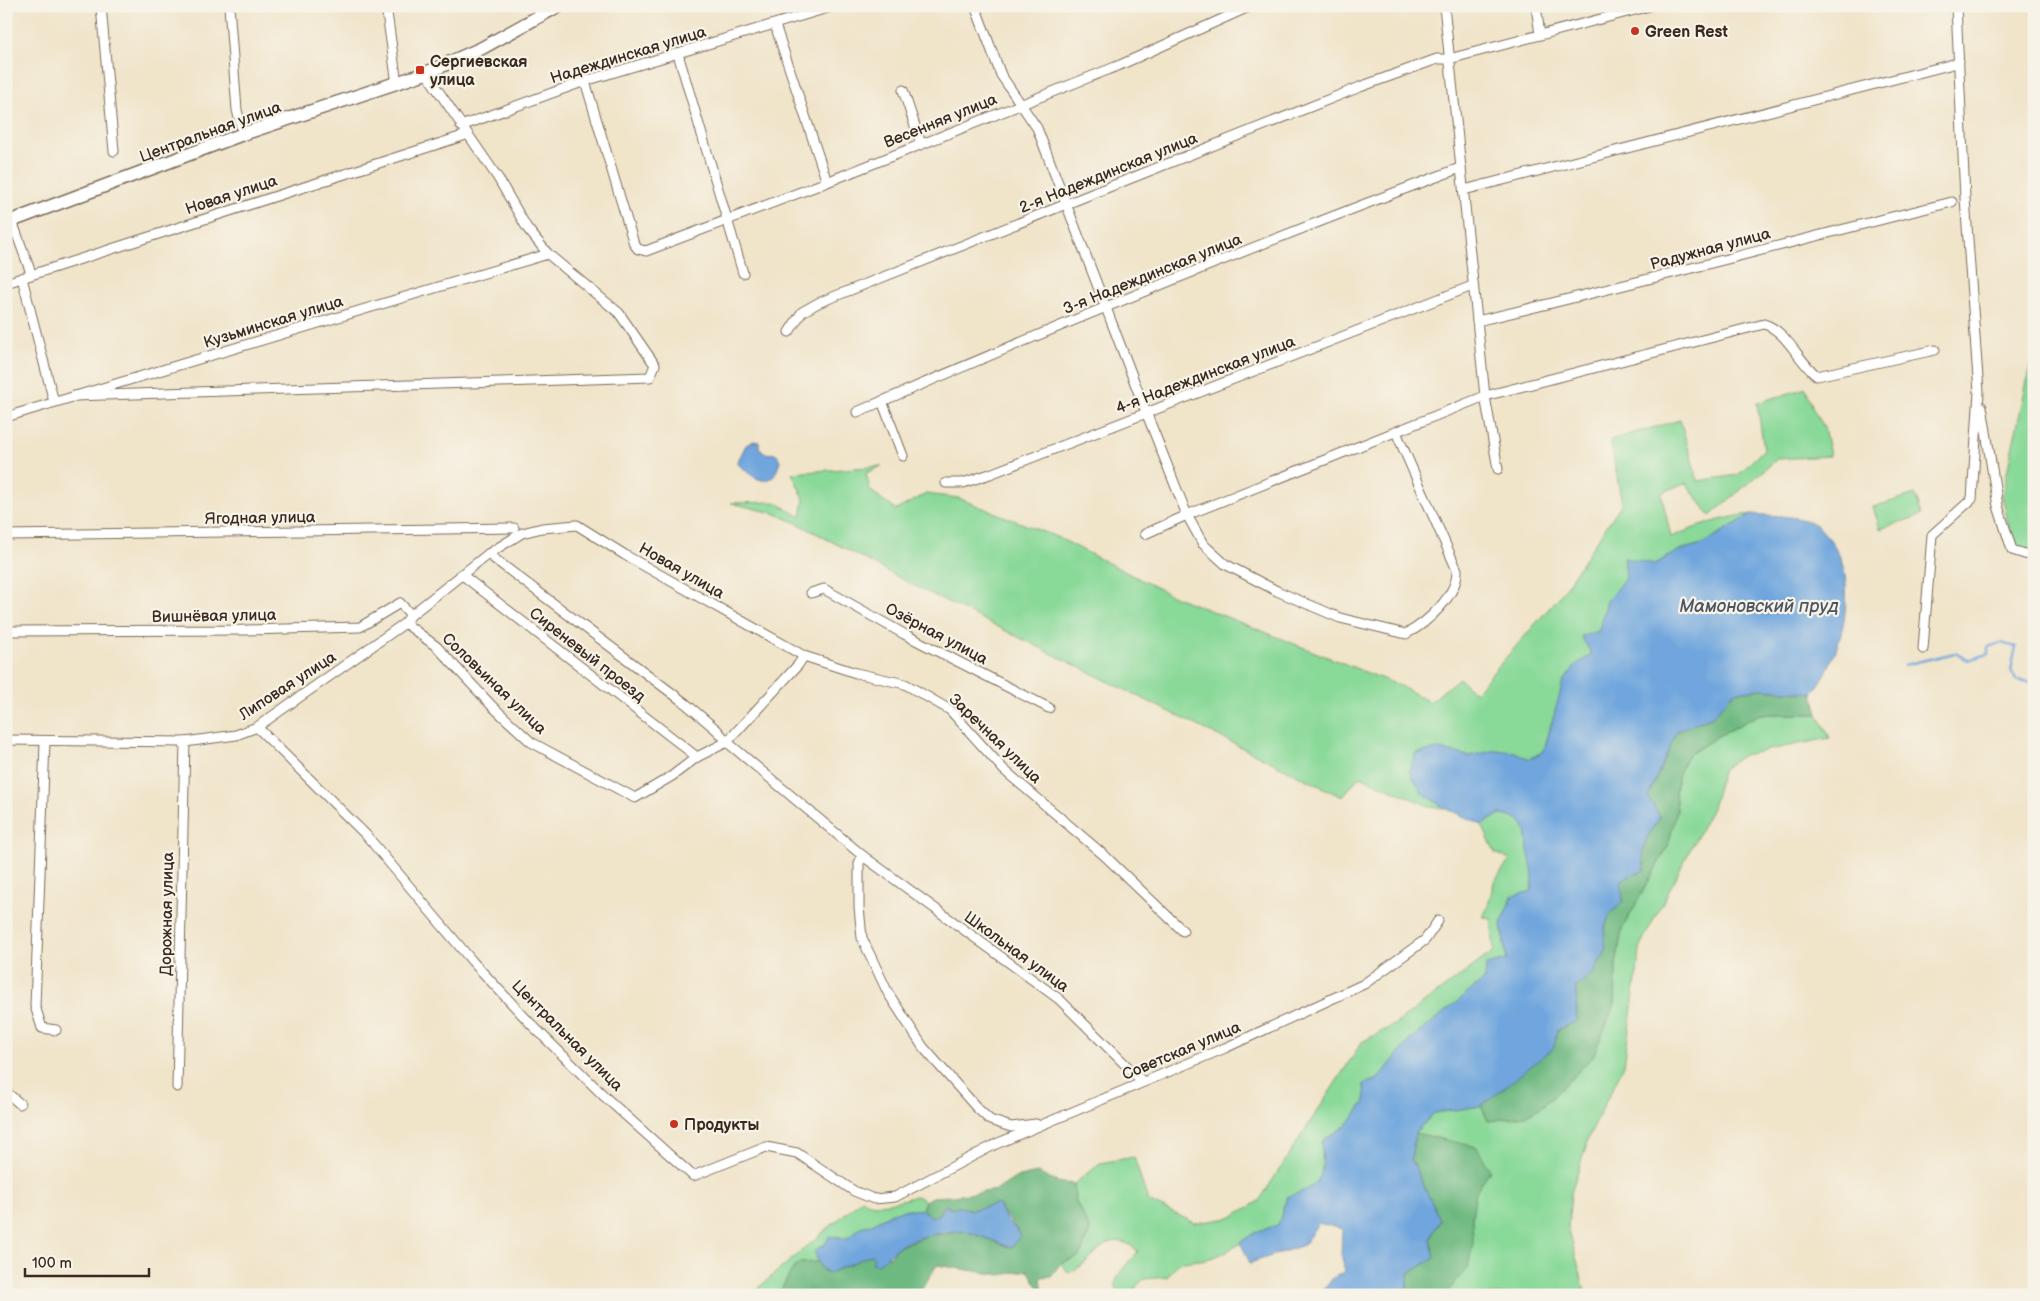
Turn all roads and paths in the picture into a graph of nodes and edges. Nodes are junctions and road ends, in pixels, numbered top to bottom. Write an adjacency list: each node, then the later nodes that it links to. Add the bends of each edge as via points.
1 (102, 6): 28 (street)
2 (229, 6): 25 (street)
3 (386, 6): 21 (street)
4 (558, 6): 13 (street, Центральная улица)
5 (834, 6): 14 (street, Надеждинская улица)
6 (975, 6): 23 (street, via 1001,75)
7 (1251, 6): 23 (street, Весенняя улица, via 1120,65)
8 (1444, 6): 17 (street)
9 (1536, 6): 15 (street)
10 (1650, 6): 12 (street, 2-я Надеждинская улица)
11 (1956, 6): 18 (street)
12 (1625, 10): 15 (street, 2-я Надеждинская улица)
13 (539, 11): 19 (street, Центральная улица, via 482,48)
14 (775, 25): 16 (street, Надеждинская улица); 30 (street)
15 (1540, 35): 17 (street, 2-я Надеждинская улица)
16 (678, 54): 20 (street, Надеждинская улица); 34 (street)
17 (1449, 60): 29 (street); 33 (street, 2-я Надеждинская улица, via 1437,59 1360,87)
18 (1957, 63): 31 (street); 46 (street)
19 (426, 73): 21 (street, Центральная улица); 24 (street)
20 (585, 81): 24 (street, Надеждинская улица); 34 (street, Весенняя улица, via 638,249 646,251)
21 (397, 84): 25 (street, Центральная улица)
22 (903, 90): 27 (street)
23 (1020, 103): 27 (street, Весенняя улица); 33 (street, via 1037,128)
24 (461, 126): 26 (street)
25 (243, 134): 35 (street, Центральная улица)
26 (466, 134): 36 (street, via 498,178 527,228); 37 (street, Новая улица)
27 (921, 144): 30 (street, Весенняя улица)
28 (114, 151)
29 (1460, 168): 31 (street); 42 (street, 3-я Надеждинская улица)
30 (827, 182): 34 (street, Весенняя улица)
31 (1464, 190): 41 (street)
32 (1952, 202): 43 (street, Радужная улица)
33 (1066, 205): 42 (street); 44 (street, 2-я Надеждинская улица, via 818,303 802,312)
34 (727, 220): 38 (street)
35 (9, 222): 37 (street)
36 (548, 254): 47 (street, Кузьминская улица); 47 (street, via 619,313 656,365 650,377)
37 (31, 273): 39 (street, Новая улица)
38 (743, 273)
39 (22, 278): 40 (street, Новая улица); 50 (street)
40 (6, 283)
41 (1472, 286): 43 (street); 52 (street, 4-я Надеждинская улица)
42 (1106, 307): 49 (street, 3-я Надеждинская улица); 52 (street)
43 (1477, 322): 48 (street)
44 (789, 332)
45 (1935, 350): 48 (street, via 1817,376 1775,327 1764,324)
46 (1980, 392): 64 (street, via 1998,506 2012,550); 69 (street, via 1972,499 1932,535)
47 (74, 396): 50 (street, Кузьминская улица)
48 (1485, 396): 54 (street); 56 (street)
49 (882, 401): 51 (street, 3-я Надеждинская улица); 55 (street)
50 (54, 402): 53 (street, Кузьминская улица)
51 (857, 412)
52 (1146, 412): 57 (street, 4-я Надеждинская улица, via 990,474 963,483); 58 (street)
53 (6, 417)
54 (1396, 432): 58 (street); 58 (street, via 1457,570 1453,592 1419,627 1406,634 1326,613 1225,564 1203,544)
55 (903, 456)
56 (1498, 469)
57 (946, 483)
58 (1187, 515): 61 (street)
59 (514, 528): 62 (street, Ягодная улица)
60 (542, 528): 63 (street, Липовая улица, via 522,534); 70 (street, Новая улица, via 576,524)
61 (1146, 534)
62 (6, 535)
63 (488, 554): 65 (street, Липовая улица); 76 (street, Школьная улица, via 686,703)
64 (2034, 557)
65 (461, 574): 67 (street, Липовая улица); 77 (street, Сиреневый проезд)
66 (811, 593): 71 (street, Озёрная улица, via 824,590)
67 (408, 619): 68 (street, Вишнёвая улица, via 400,604 360,626); 72 (street, Липовая улица); 77 (street, Соловьиная улица, via 531,742 635,798)
68 (6, 631)
69 (1923, 649)
70 (804, 656): 76 (street, Соловьиная улица); 80 (street, Заречная улица, via 905,684 950,710 1004,770 1106,856)
71 (1050, 708)
72 (257, 727): 75 (street, Липовая улица, via 236,735); 87 (street, Центральная улица, via 366,835 472,961 531,1024 693,1176 766,1147 797,1153 854,1191 874,1199 895,1198)
73 (6, 740): 74 (street, Липовая улица)
74 (45, 742): 75 (street, Липовая улица); 81 (street, via 35,1006 42,1028)
75 (185, 742): 83 (street, Дорожная улица)
76 (727, 742): 77 (street, Соловьиная улица); 78 (street, Школьная улица)
77 (697, 757)
78 (863, 856): 82 (street, Школьная улица, via 1059,999); 86 (street, via 859,863 862,938 888,993 923,1047 990,1120 1011,1127 1026,1126)
79 (1438, 921): 82 (street, Советская улица, via 1425,940 1364,984)
80 (1183, 931)
81 (56, 1030)
82 (1143, 1082): 86 (street, Советская улица)
83 (177, 1087)
84 (6, 1092): 85 (street)
85 (20, 1104)
86 (1071, 1114): 87 (street, Советская улица, via 996,1144)
87 (921, 1186)

